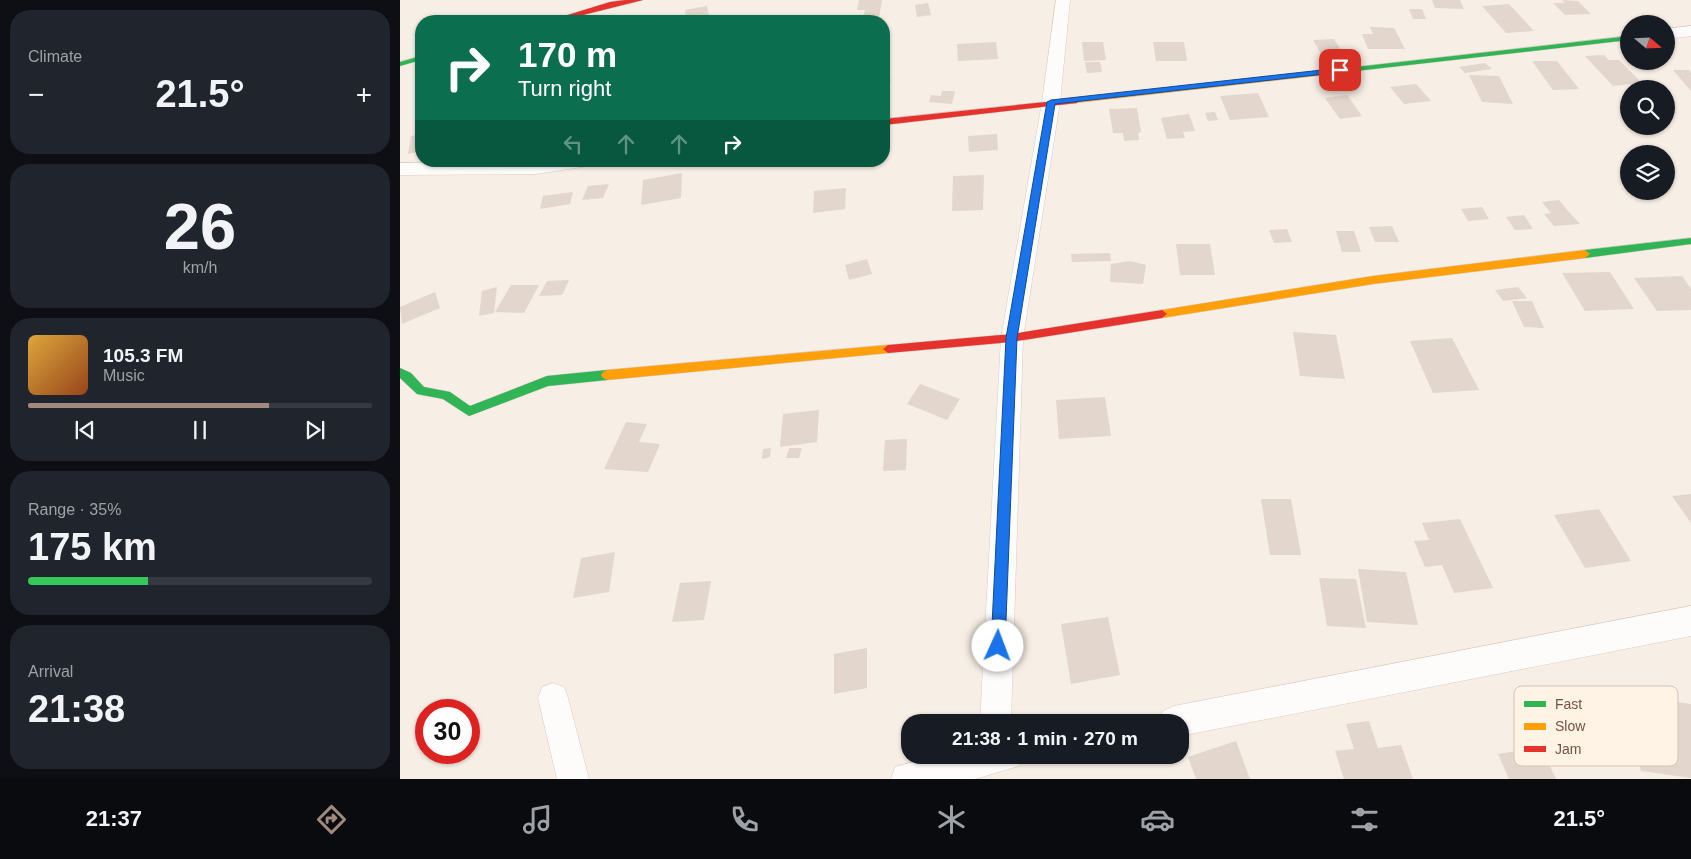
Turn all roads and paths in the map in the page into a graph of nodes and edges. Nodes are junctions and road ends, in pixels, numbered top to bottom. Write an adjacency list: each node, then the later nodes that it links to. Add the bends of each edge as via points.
1 (639, 0): 3 (main road)
2 (1063, 0): 10 (street)
3 (612, 2): 4 (main road)
4 (571, 15)
5 (1691, 31): 6 (street)
6 (1675, 33)
7 (1620, 39): 10 (main road)
8 (415, 60): 9 (main road)
9 (400, 64)
10 (1051, 102): 11 (main road); 15 (street)
11 (890, 121)
12 (543, 167): 13 (street)
13 (400, 169)
14 (1691, 241): 15 (main road, via 1373,280)
15 (1012, 338): 16 (main road, via 547,381 469,411 446,395 421,391 408,376); 19 (street)
16 (400, 373)
17 (1691, 621): 20 (street)
18 (553, 698): 22 (street)
19 (995, 714)
20 (1189, 719)
21 (986, 764): 23 (street)
22 (573, 779)
23 (907, 779)

